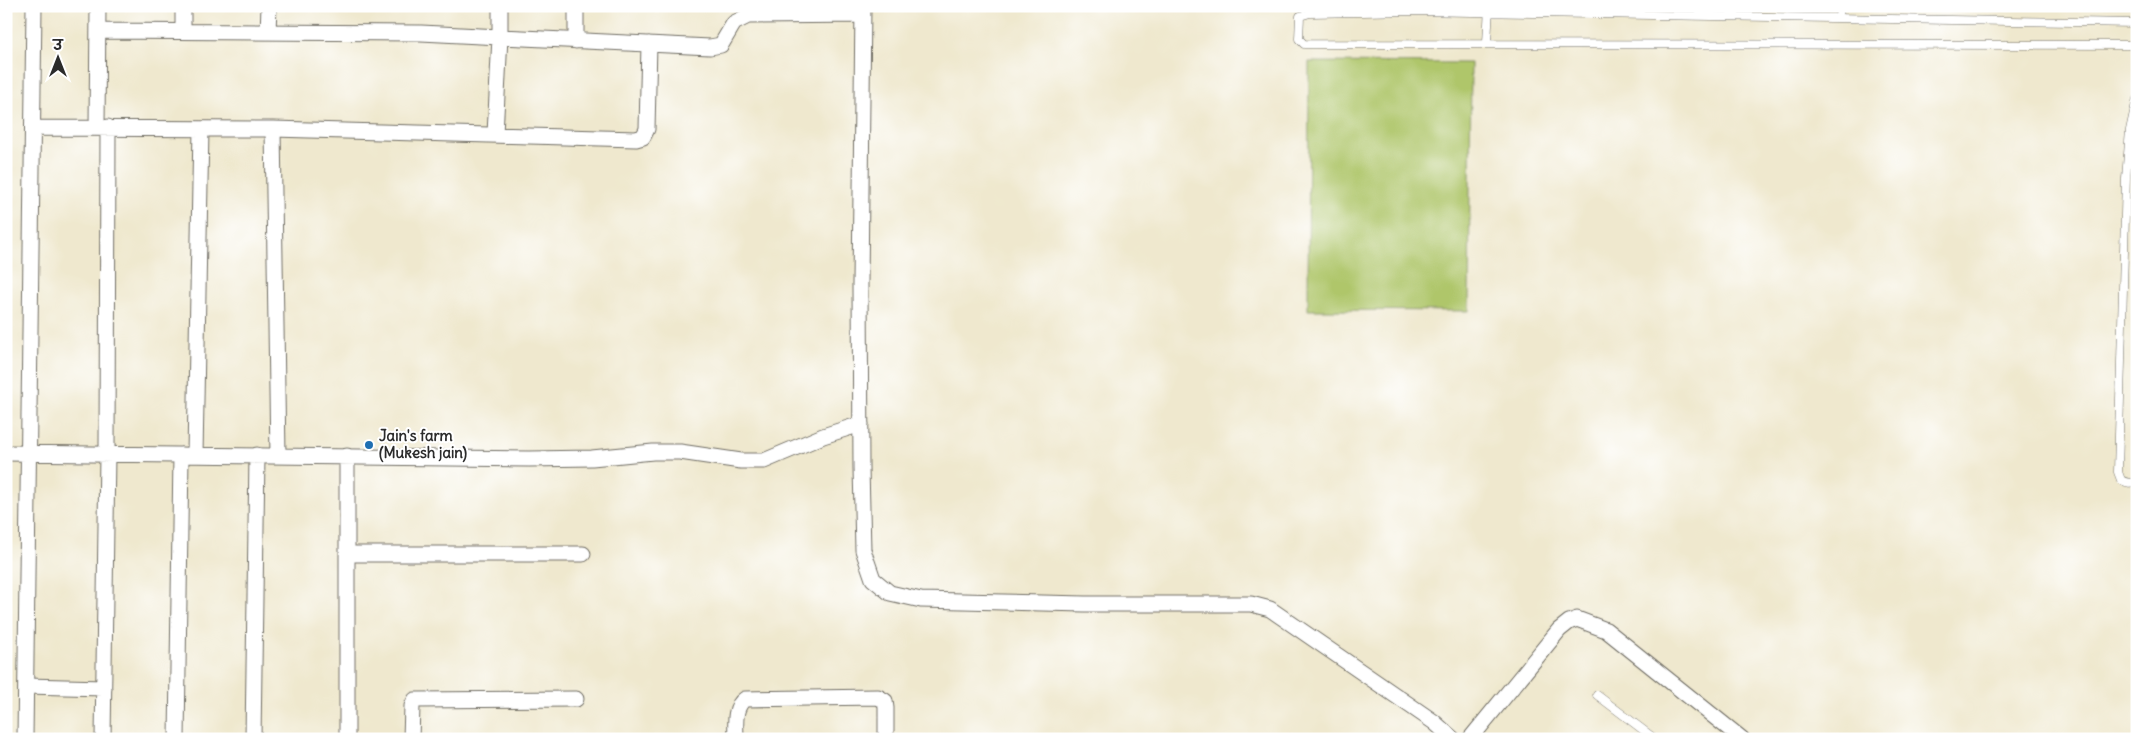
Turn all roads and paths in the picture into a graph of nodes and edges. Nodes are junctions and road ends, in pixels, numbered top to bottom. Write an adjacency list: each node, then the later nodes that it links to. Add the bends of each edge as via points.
1 (34, 6): 22 (street)
2 (98, 6): 12 (street)
3 (183, 6): 13 (street)
4 (269, 6): 14 (street)
5 (500, 6): 15 (street)
6 (576, 6): 16 (street)
7 (1840, 6): 10 (lane)
8 (1489, 9): 10 (lane); 17 (lane); 17 (lane, via 1310,13 1300,16 1299,39 1304,44)
9 (863, 10): 18 (street, via 748,16 734,22 721,45); 26 (street)
10 (1839, 18): 11 (lane)
11 (2137, 23)
12 (98, 30): 13 (street); 21 (street)
13 (183, 31): 14 (street)
14 (268, 32): 15 (street)
15 (500, 37): 16 (street); 25 (street)
16 (576, 41): 18 (street)
17 (1487, 43): 19 (lane)
18 (649, 44): 25 (street, via 649,106 643,137)
19 (2137, 45)
20 (2137, 99): 34 (lane, via 2130,130 2126,178 2118,472 2127,483)
21 (102, 127): 22 (street); 23 (street); 29 (street)
22 (32, 128): 28 (street)
23 (201, 128): 24 (street); 30 (street)
24 (273, 128): 25 (street); 32 (street)
25 (495, 134)
26 (861, 424): 33 (street, via 822,436 764,461 662,452 529,459); 49 (street, via 863,550 873,579 890,593 921,600 970,602 1251,604 1270,609 1434,722)
27 (6, 453): 28 (street)
28 (29, 453): 29 (street); 37 (street)
29 (107, 454): 30 (street); 38 (street)
30 (188, 455): 31 (street); 43 (street)
31 (257, 455): 32 (street); 44 (street)
32 (278, 456): 33 (street)
33 (348, 456): 35 (street)
34 (2137, 481)
35 (348, 554): 36 (street); 45 (street)
36 (582, 554)
37 (26, 686): 38 (street); 41 (street)
38 (104, 688): 42 (street)
39 (1597, 695): 51 (lane)
40 (576, 700): 46 (street, via 416,700 412,706)
41 (25, 739)
42 (103, 739)
43 (177, 739)
44 (253, 739)
45 (347, 739)
46 (411, 739)
47 (736, 739): 48 (street, via 737,710 745,699 878,697 885,702)
48 (886, 739)
49 (1453, 739)
50 (1470, 739): 52 (street, via 1558,630 1578,619 1606,630)
51 (1654, 739)
52 (1742, 739)

